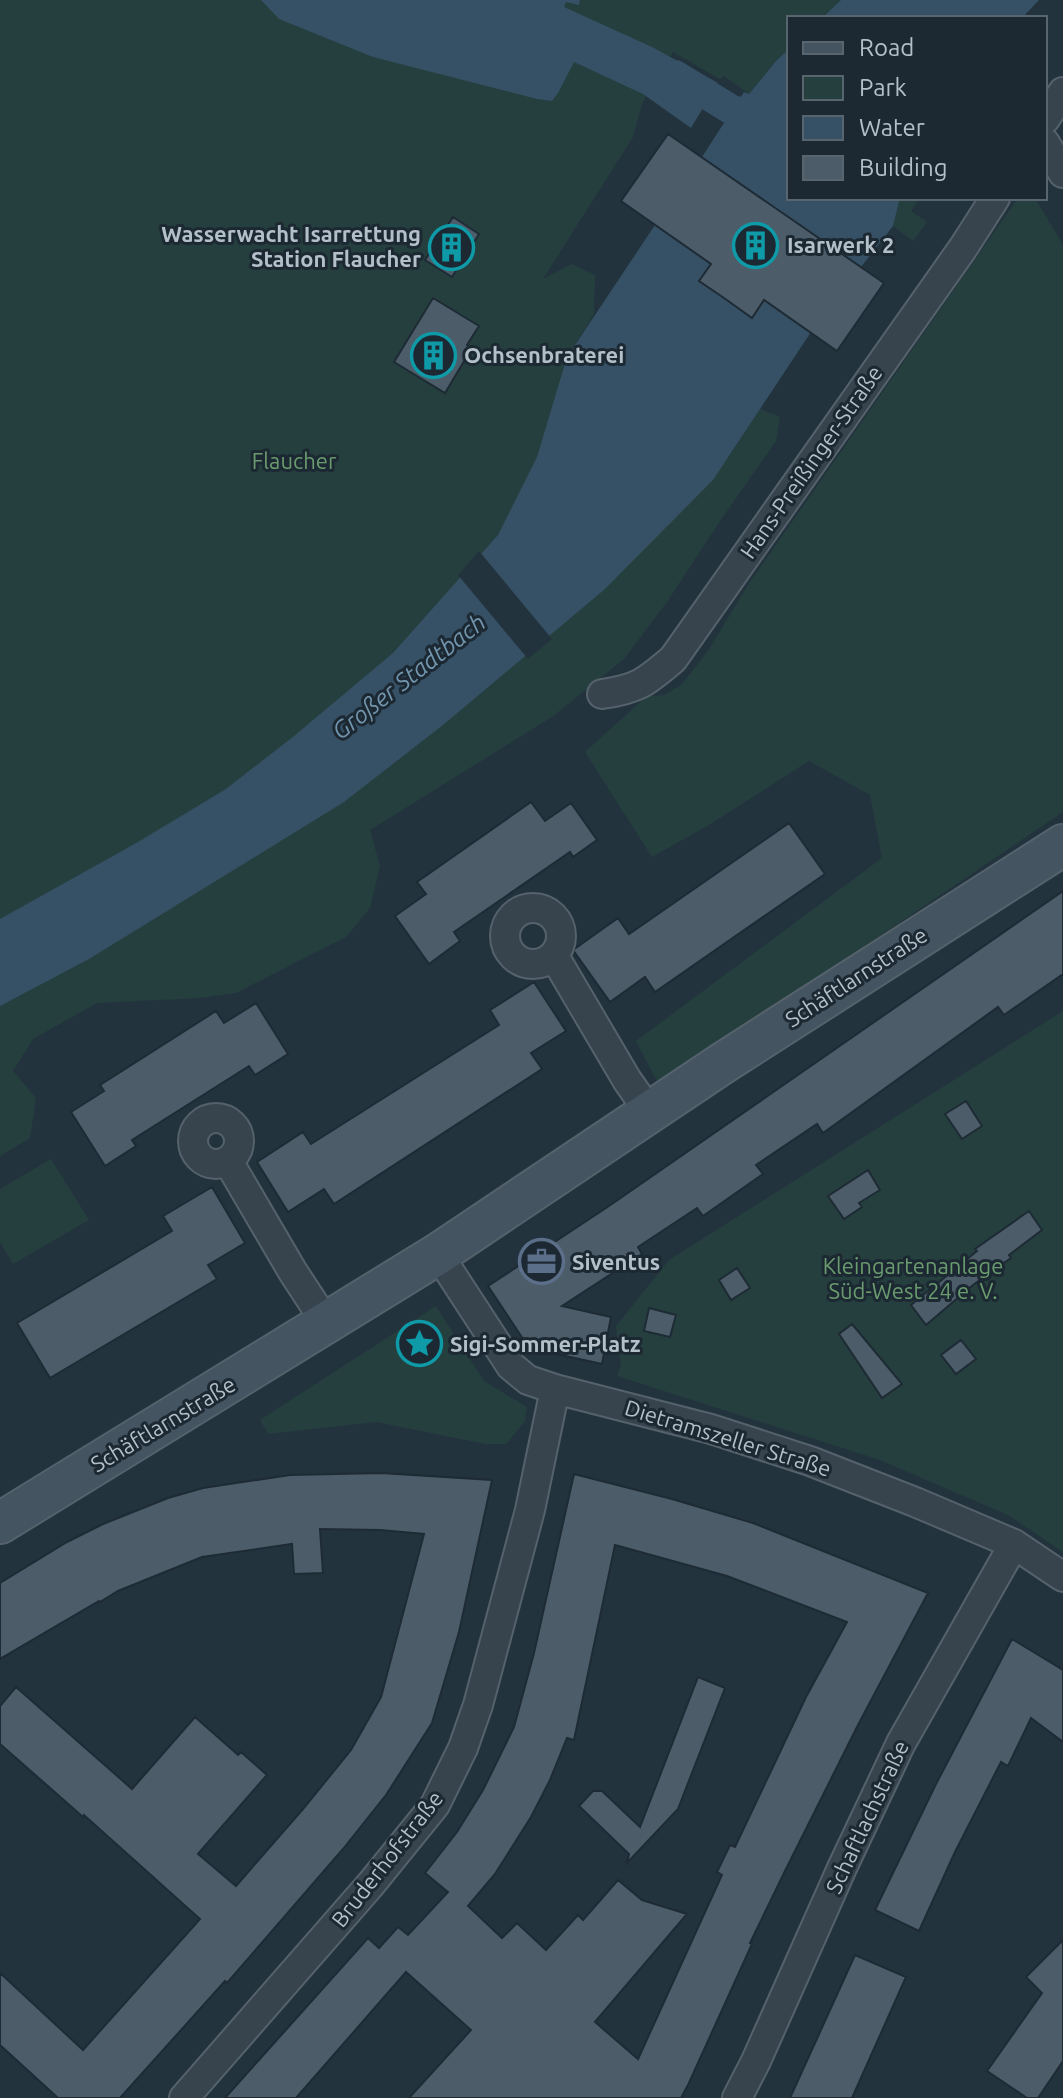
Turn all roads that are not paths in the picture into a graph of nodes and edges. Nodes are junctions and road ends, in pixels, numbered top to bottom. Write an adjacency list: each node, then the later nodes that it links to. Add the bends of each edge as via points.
1 (1063, 92): 2 (street)
2 (1047, 116)
3 (1047, 146): 4 (street)
4 (1063, 173)
5 (994, 200): 6 (street, Hans-Preißinger-Straße, via 673,659 627,691)
6 (602, 694)
7 (1063, 845): 9 (street, Schäftlarnstraße)
8 (554, 956): 9 (street)
9 (650, 1113): 11 (street, Schäftlarnstraße)
10 (228, 1161): 12 (street)
11 (438, 1254): 12 (street, Schäftlarnstraße); 13 (street, Dietramszeller Straße, via 511,1366 528,1380)
12 (327, 1324): 14 (street, Schäftlarnstraße)
13 (555, 1389): 15 (street, Dietramszeller Straße, via 810,1461); 17 (street, Bruderhofstraße, via 530,1510 478,1705 435,1805)
14 (0, 1523)
15 (1014, 1544): 16 (street, Dietramszeller Straße); 18 (street, Schaftlachstraße, via 901,1743)
16 (1063, 1577)
17 (184, 2098)
18 (737, 2098)

